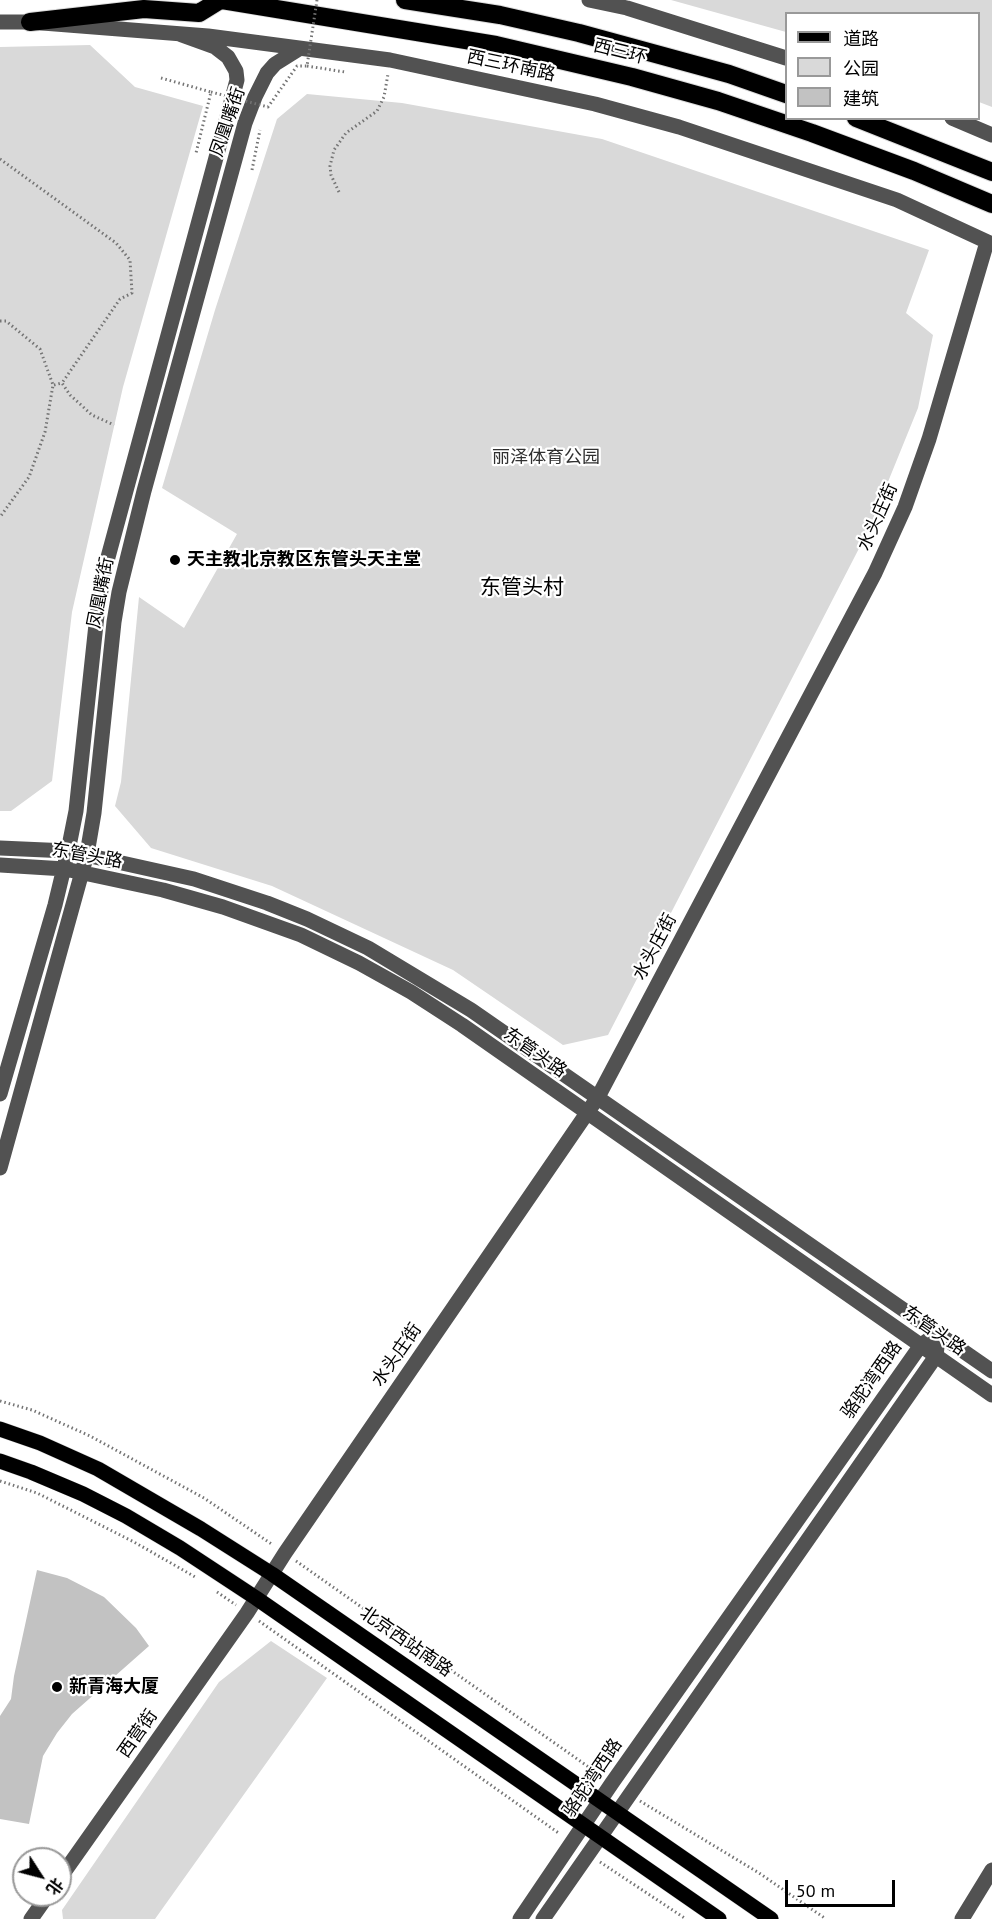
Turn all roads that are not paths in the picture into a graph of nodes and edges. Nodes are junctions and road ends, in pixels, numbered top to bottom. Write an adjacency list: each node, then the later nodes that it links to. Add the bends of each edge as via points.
1 (221, 0): 5 (highway, via 199,13 144,9); 14 (highway, 西三环, via 496,45 632,77 812,133)
2 (405, 0): 9 (highway, 西三环, via 579,33 729,74)
3 (589, 0): 8 (street)
4 (0, 22): 5 (street, 西三环南路)
5 (30, 22): 6 (street, 西三环南路)
6 (179, 34): 7 (street, 西三环南路); 17 (street, 凤凰嘴街, via 215,47 228,57 237,81 104,572)
7 (299, 49): 15 (street, 西三环南路, via 390,60 595,104 679,127 897,200); 18 (street, 凤凰嘴街, via 267,73 244,123 144,491 114,622)
8 (785, 58)
9 (785, 94)
10 (861, 120): 13 (highway)
11 (957, 120): 12 (street)
12 (992, 135)
13 (992, 172)
14 (992, 204)
15 (990, 243): 23 (street, 水头庄街, via 929,439 905,507 875,573)
16 (0, 848): 17 (street, 东管头路)
17 (68, 851): 18 (street, 东管头路); 20 (street, 凤凰嘴街)
18 (87, 854): 21 (street, 凤凰嘴街); 23 (street, 东管头路, via 228,889 307,919 368,948 471,1010)
19 (0, 865): 20 (street, 东管头路)
20 (65, 869): 21 (street, 东管头路); 22 (street, 凤凰嘴街)
21 (83, 873): 24 (street, 东管头路, via 223,907 301,935 411,992); 25 (street, 凤凰嘴街)
22 (0, 1094)
23 (598, 1097): 24 (street, 水头庄街); 26 (street, 东管头路)
24 (588, 1113): 27 (street, 东管头路); 33 (street, 水头庄街)
25 (0, 1168)
26 (938, 1334): 27 (street, 骆驼湾西路); 28 (street); 29 (street, 东管头路)
27 (921, 1345): 28 (street, 东管头路); 36 (street, 骆驼湾西路)
28 (936, 1356): 30 (street, 东管头路); 37 (street)
29 (992, 1371)
30 (992, 1395)
31 (0, 1429): 33 (main road, 北京西站南路, via 98,1469)
32 (0, 1461): 34 (main road, via 126,1516)
33 (272, 1574): 34 (street, 水头庄街); 36 (main road, 北京西站南路)
34 (256, 1598): 35 (street, 水头庄街); 38 (main road)
35 (248, 1613): 40 (street, 西营街)
36 (601, 1801): 37 (main road, 北京西站南路); 38 (street, 骆驼湾西路)
37 (616, 1813): 39 (street); 45 (main road, 北京西站南路)
38 (584, 1825): 39 (main road); 42 (street, 骆驼湾西路)
39 (600, 1836): 43 (street); 44 (main road)
40 (72, 1861)
41 (992, 1870): 46 (street)
42 (520, 1919)
43 (543, 1919)
44 (719, 1919)
45 (771, 1919)
46 (962, 1919)

